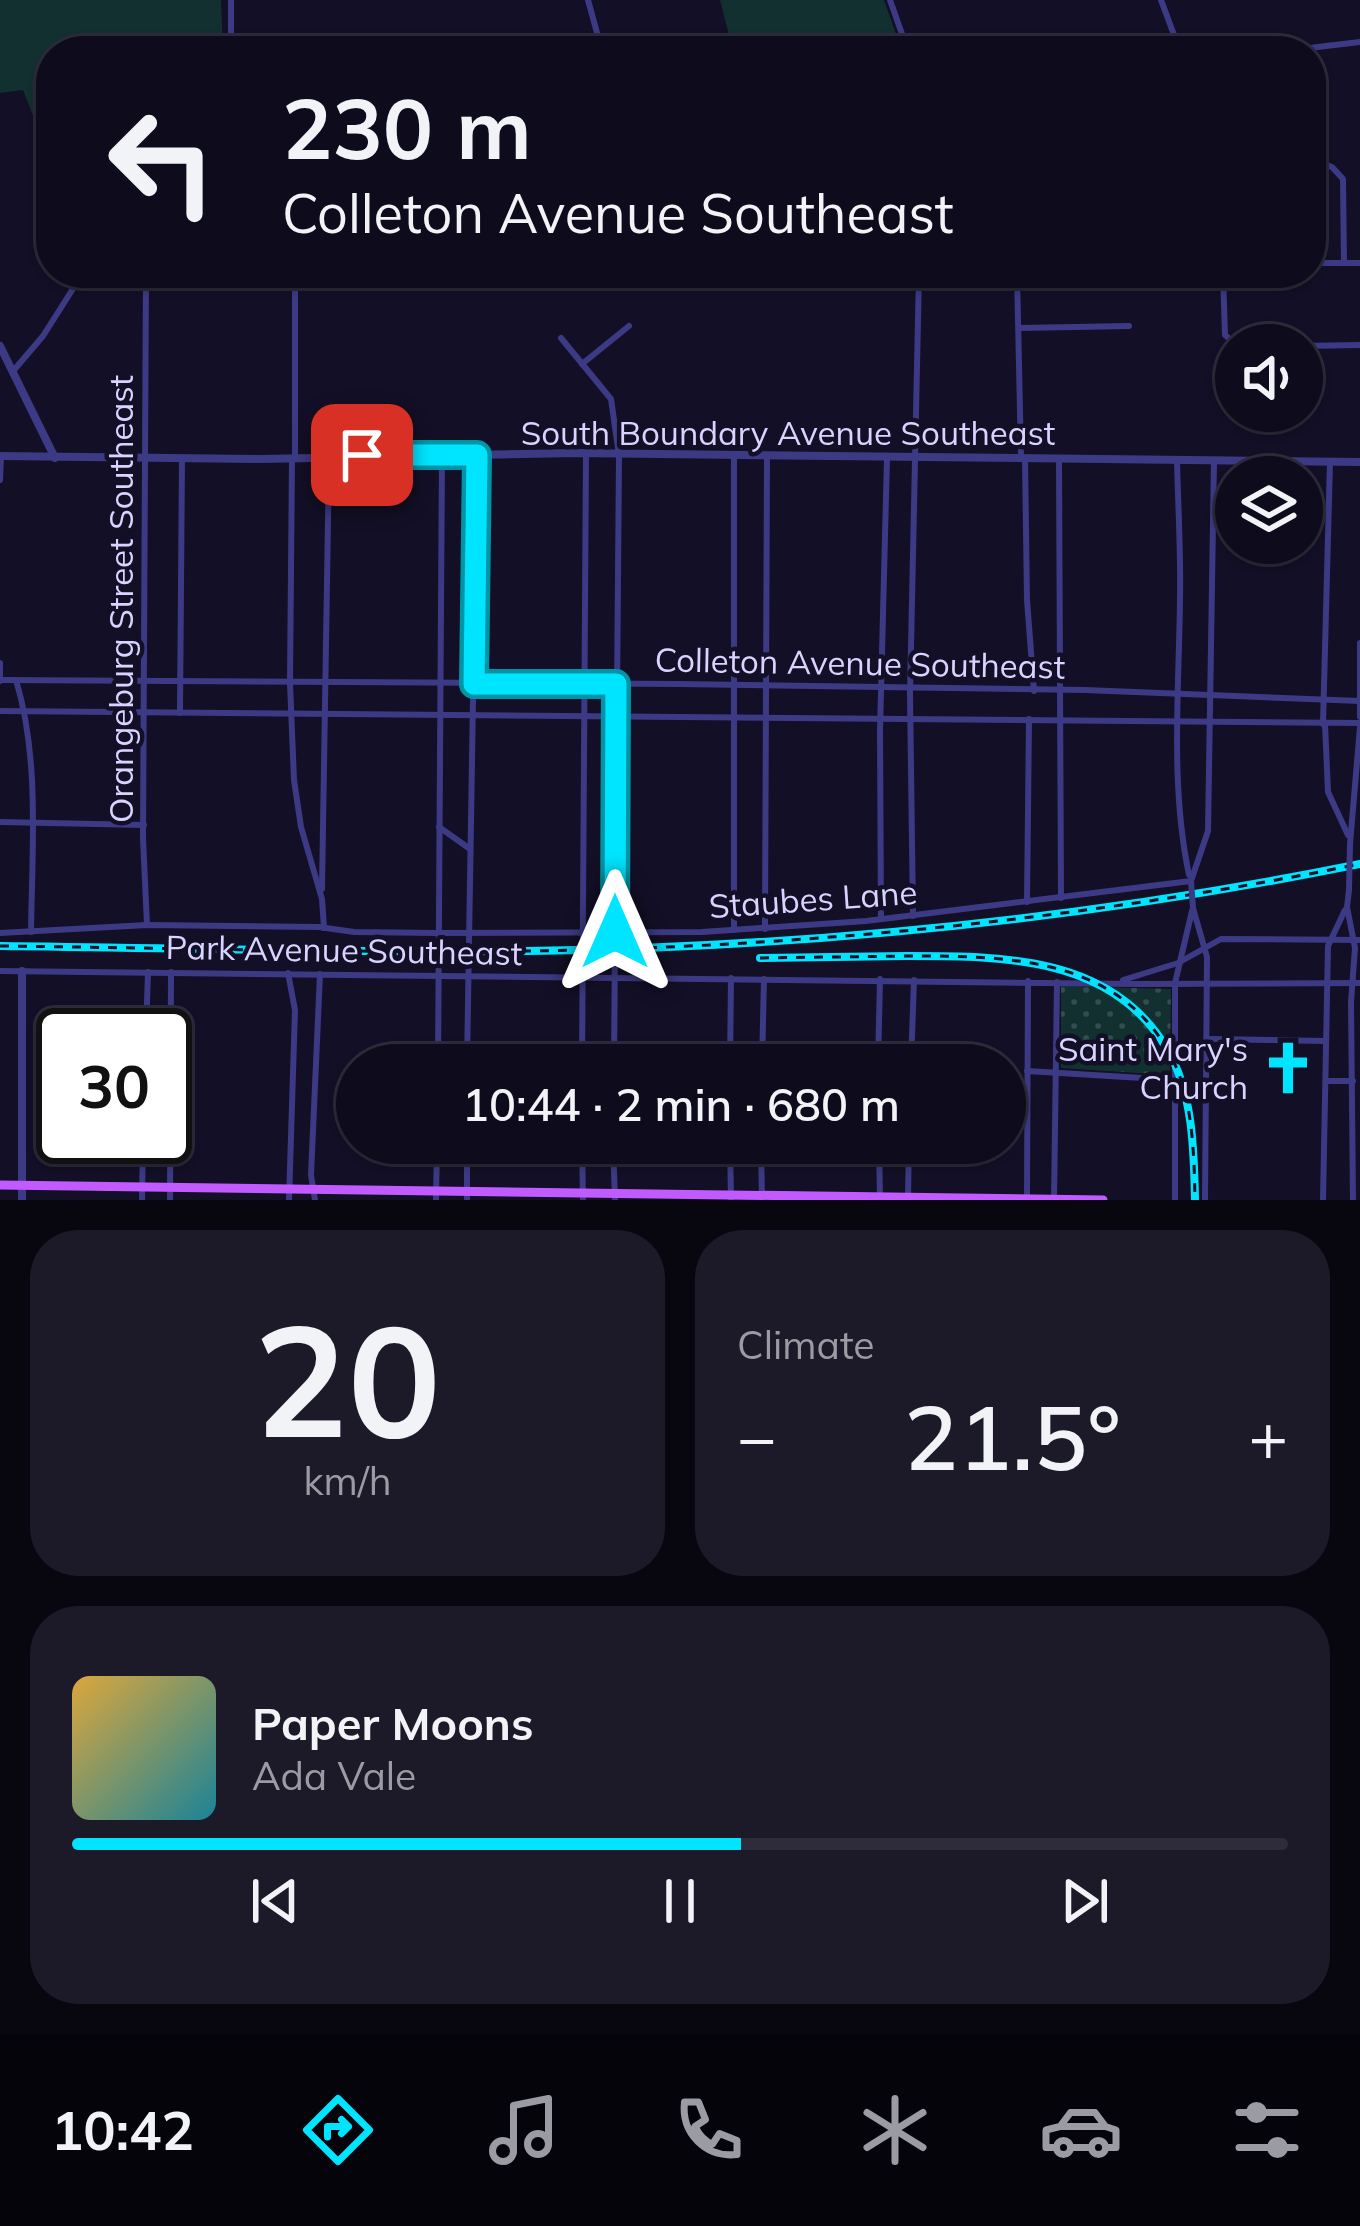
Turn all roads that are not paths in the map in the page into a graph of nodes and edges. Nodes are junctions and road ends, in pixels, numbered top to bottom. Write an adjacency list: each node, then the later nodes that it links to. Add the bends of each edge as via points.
1 (231, 0): 5 (street)
2 (588, 0): 6 (street)
3 (890, 0): 7 (street)
4 (1161, 0): 8 (street)
5 (231, 36)
6 (598, 36)
7 (903, 36)
8 (1174, 36)
9 (1360, 42): 10 (street)
10 (1326, 46)
11 (1326, 165): 13 (street, via 1343,179)
12 (1326, 263): 13 (street)
13 (1344, 263): 14 (street)
14 (1360, 263)
15 (73, 288): 30 (street)
16 (146, 288): 44 (street, Orangeburg Street Southeast)
17 (295, 288): 39 (street)
18 (919, 288): 42 (street)
19 (1017, 288): 24 (street)
20 (1223, 288): 21 (street)
21 (1224, 324)
22 (629, 326): 29 (street)
23 (1130, 326): 24 (street)
24 (1018, 328): 43 (street)
25 (561, 338): 29 (street)
26 (1360, 345): 28 (street)
27 (0, 346): 30 (street)
28 (1323, 346)
29 (582, 364): 34 (street, via 611,400)
30 (14, 370): 38 (street)
31 (586, 453): 33 (street, South Boundary Avenue Southeast); 34 (street, South Boundary Avenue Southeast); 61 (street)
32 (442, 455): 33 (street, South Boundary Avenue Southeast); 36 (street, South Boundary Avenue Southeast); 60 (street)
33 (477, 455): 62 (street)
34 (619, 455): 37 (street, South Boundary Avenue Southeast); 63 (street)
35 (0, 456): 38 (street, South Boundary Avenue Southeast); 51 (street)
36 (329, 457): 39 (street, South Boundary Avenue Southeast); 58 (street)
37 (734, 457): 40 (street, South Boundary Avenue Southeast); 64 (street)
38 (55, 458): 44 (street, South Boundary Avenue Southeast)
39 (293, 458): 45 (street, South Boundary Avenue Southeast); 59 (street)
40 (767, 458): 41 (street, South Boundary Avenue Southeast); 65 (street)
41 (886, 458): 42 (street, South Boundary Avenue Southeast); 66 (street)
42 (914, 458): 43 (street, South Boundary Avenue Southeast); 67 (street)
43 (1023, 458): 46 (street, South Boundary Avenue Southeast); 68 (street)
44 (147, 459): 45 (street, South Boundary Avenue Southeast); 56 (street, Orangeburg Street Southeast)
45 (182, 459): 57 (street, Orangeburg Street Southeast)
46 (1059, 459): 47 (street, South Boundary Avenue Southeast); 69 (street)
47 (1177, 460): 48 (street, South Boundary Avenue Southeast); 70 (street)
48 (1214, 461): 49 (street, South Boundary Avenue Southeast); 71 (street)
49 (1330, 462): 50 (street, South Boundary Avenue Southeast); 72 (street)
50 (1360, 462)
51 (0, 480)
52 (1360, 643): 73 (street)
53 (0, 663): 55 (street)
54 (16, 679): 55 (street, Colleton Avenue Southeast); 56 (street, Colleton Avenue Southeast); 75 (street)
55 (0, 680)
56 (144, 680): 57 (street, Colleton Avenue Southeast); 76 (street, Orangeburg Street Southeast)
57 (181, 680): 59 (street, Colleton Avenue Southeast); 77 (street, Orangeburg Street Southeast)
58 (323, 682): 59 (street, Colleton Avenue Southeast); 60 (street, Colleton Avenue Southeast); 78 (street)
59 (290, 683): 79 (street)
60 (439, 683): 62 (street, Colleton Avenue Southeast); 80 (street)
61 (585, 683): 62 (street, Colleton Avenue Southeast); 63 (street, Colleton Avenue Southeast); 82 (street)
62 (474, 684): 81 (street)
63 (616, 684): 64 (street, Colleton Avenue Southeast); 83 (street)
64 (733, 685): 65 (street, Colleton Avenue Southeast); 84 (street)
65 (766, 686): 66 (street, Colleton Avenue Southeast); 85 (street)
66 (881, 687): 67 (street, Colleton Avenue Southeast); 86 (street)
67 (910, 688): 68 (street, Colleton Avenue Southeast); 87 (street)
68 (1034, 691): 69 (street, Colleton Avenue Southeast)
69 (1059, 691): 70 (street, Colleton Avenue Southeast); 89 (street)
70 (1177, 695): 71 (street, Colleton Avenue Southeast); 90 (street)
71 (1210, 697): 72 (street, Colleton Avenue Southeast); 91 (street)
72 (1323, 700): 73 (street, Colleton Avenue Southeast); 93 (street)
73 (1360, 700): 92 (street)
74 (0, 711): 75 (street, Colleton Avenue Southeast)
75 (26, 712): 76 (street, Colleton Avenue Southeast); 95 (street)
76 (143, 712): 77 (street, Colleton Avenue Southeast); 96 (street, Orangeburg Street Southeast)
77 (180, 712): 79 (street, Colleton Avenue Southeast)
78 (323, 714): 79 (street, Colleton Avenue Southeast); 80 (street, Colleton Avenue Southeast); 102 (street)
79 (291, 715): 102 (street, via 301,827)
80 (438, 715): 81 (street, Colleton Avenue Southeast); 97 (street)
81 (474, 716): 82 (street, Colleton Avenue Southeast); 99 (street)
82 (586, 716): 83 (street, Colleton Avenue Southeast); 113 (street)
83 (616, 716): 84 (street, Colleton Avenue Southeast); 115 (street)
84 (733, 718): 85 (street, Colleton Avenue Southeast); 111 (street)
85 (768, 718): 86 (street, Colleton Avenue Southeast); 110 (street)
86 (880, 718): 87 (street, Colleton Avenue Southeast); 107 (street)
87 (910, 719): 88 (street, Colleton Avenue Southeast); 106 (street)
88 (1029, 719): 89 (street, Colleton Avenue Southeast); 103 (street)
89 (1059, 719): 90 (street, Colleton Avenue Southeast); 101 (street)
90 (1178, 721): 91 (street, Colleton Avenue Southeast); 100 (street, via 1179,826)
91 (1210, 722): 93 (street, Colleton Avenue Southeast); 100 (street, via 1208,831)
92 (1360, 722): 93 (street, Colleton Avenue Southeast); 98 (street)
93 (1324, 724): 98 (street, via 1328,792)
94 (0, 822): 95 (street)
95 (33, 825): 96 (street); 114 (street)
96 (143, 826): 108 (street, Orangeburg Street Southeast)
97 (438, 826): 99 (street); 117 (street)
98 (1349, 840): 105 (street, bridge)
99 (470, 848): 112 (street)
100 (1191, 881): 101 (street, Staubes Lane); 104 (street, bridge)
101 (1060, 898): 103 (street, Staubes Lane)
102 (322, 899): 109 (street)
103 (1027, 903): 106 (street, Staubes Lane)
104 (1193, 908): 120 (street); 121 (street)
105 (1347, 908): 118 (street); 119 (street)
106 (913, 916): 107 (street, Staubes Lane)
107 (881, 920): 110 (street, Staubes Lane)
108 (147, 925): 109 (street, Park Avenue Southeast); 114 (street, Park Avenue Southeast)
109 (324, 928): 117 (street, Park Avenue Southeast)
110 (765, 928): 111 (street, Staubes Lane)
111 (734, 930): 115 (street, Staubes Lane)
112 (468, 931): 113 (street, Staubes Lane); 117 (street, Staubes Lane); 129 (street)
113 (586, 931): 115 (street, Staubes Lane); 130 (street)
114 (31, 932): 116 (street, Park Avenue Southeast)
115 (615, 932): 131 (street)
116 (0, 933)
117 (437, 933): 128 (street)
118 (1330, 940): 119 (street, Park Avenue Southeast); 120 (street, Park Avenue Southeast); 140 (street)
119 (1357, 940): 142 (street)
120 (1206, 944): 121 (street, Park Avenue Southeast); 139 (street)
121 (1178, 963): 138 (street, Park Avenue Southeast); 141 (street)
122 (0, 971): 123 (street, Park Avenue Southeast)
123 (22, 971): 124 (street, Park Avenue Southeast); 171 (street)
124 (148, 972): 125 (street, Park Avenue Southeast); 143 (street)
125 (171, 972): 126 (street, Park Avenue Southeast); 173 (street)
126 (288, 974): 127 (street, Park Avenue Southeast); 159 (street, via 295,1010)
127 (320, 974): 128 (street, Park Avenue Southeast); 160 (street)
128 (437, 975): 129 (street, Park Avenue Southeast); 146 (street)
129 (469, 976): 130 (street, Park Avenue Southeast); 147 (street)
130 (583, 977): 131 (street, Park Avenue Southeast); 148 (street)
131 (615, 977): 132 (street, Park Avenue Southeast); 149 (street)
132 (731, 978): 133 (street, Park Avenue Southeast); 150 (street)
133 (764, 979): 134 (street, Park Avenue Southeast); 151 (street)
134 (880, 980): 135 (street, Park Avenue Southeast); 152 (street)
135 (914, 980): 136 (street, Park Avenue Southeast); 153 (street)
136 (1028, 981): 137 (street, Park Avenue Southeast); 154 (street)
137 (1057, 981): 138 (street, Park Avenue Southeast); 155 (street)
138 (1120, 981): 141 (street, Park Avenue Southeast)
139 (1208, 982): 140 (street, Park Avenue Southeast); 141 (street, Park Avenue Southeast); 144 (street)
140 (1327, 982): 142 (street, Park Avenue Southeast); 145 (street)
141 (1175, 983): 156 (street)
142 (1356, 983): 158 (street)
143 (147, 1008)
144 (1209, 1039): 145 (street); 189 (street)
145 (1325, 1041): 157 (street)
146 (438, 1044)
147 (467, 1044)
148 (582, 1044)
149 (614, 1044)
150 (730, 1044)
151 (762, 1044)
152 (878, 1044)
153 (912, 1044)
154 (1027, 1071): 155 (street); 184 (street)
155 (1056, 1071): 156 (street); 185 (street)
156 (1175, 1080): 188 (street)
157 (1325, 1081): 158 (street); 190 (street)
158 (1353, 1081): 191 (street)
159 (292, 1145): 160 (street); 174 (street)
160 (312, 1146): 175 (street)
161 (143, 1164): 172 (street)
162 (437, 1164): 176 (street)
163 (467, 1164): 177 (street)
164 (582, 1164): 178 (street)
165 (614, 1164): 179 (street)
166 (731, 1164): 180 (street)
167 (761, 1164): 181 (street)
168 (879, 1164): 182 (street)
169 (909, 1164): 183 (street)
170 (0, 1185): 171 (main road)
171 (22, 1186): 172 (main road); 186 (street)
172 (142, 1194): 173 (main road)
173 (170, 1194): 174 (main road)
174 (289, 1195): 175 (main road)
175 (314, 1195): 176 (main road)
176 (436, 1196): 177 (main road)
177 (467, 1196): 178 (main road)
178 (582, 1197): 179 (main road)
179 (615, 1197): 180 (main road)
180 (732, 1198): 181 (main road)
181 (762, 1198): 182 (main road)
182 (880, 1198): 183 (main road)
183 (908, 1198): 184 (main road)
184 (1027, 1199): 185 (main road)
185 (1054, 1199): 187 (main road)
186 (22, 1200)
187 (1103, 1200)
188 (1175, 1200)
189 (1205, 1200)
190 (1323, 1200)
191 (1353, 1200)

